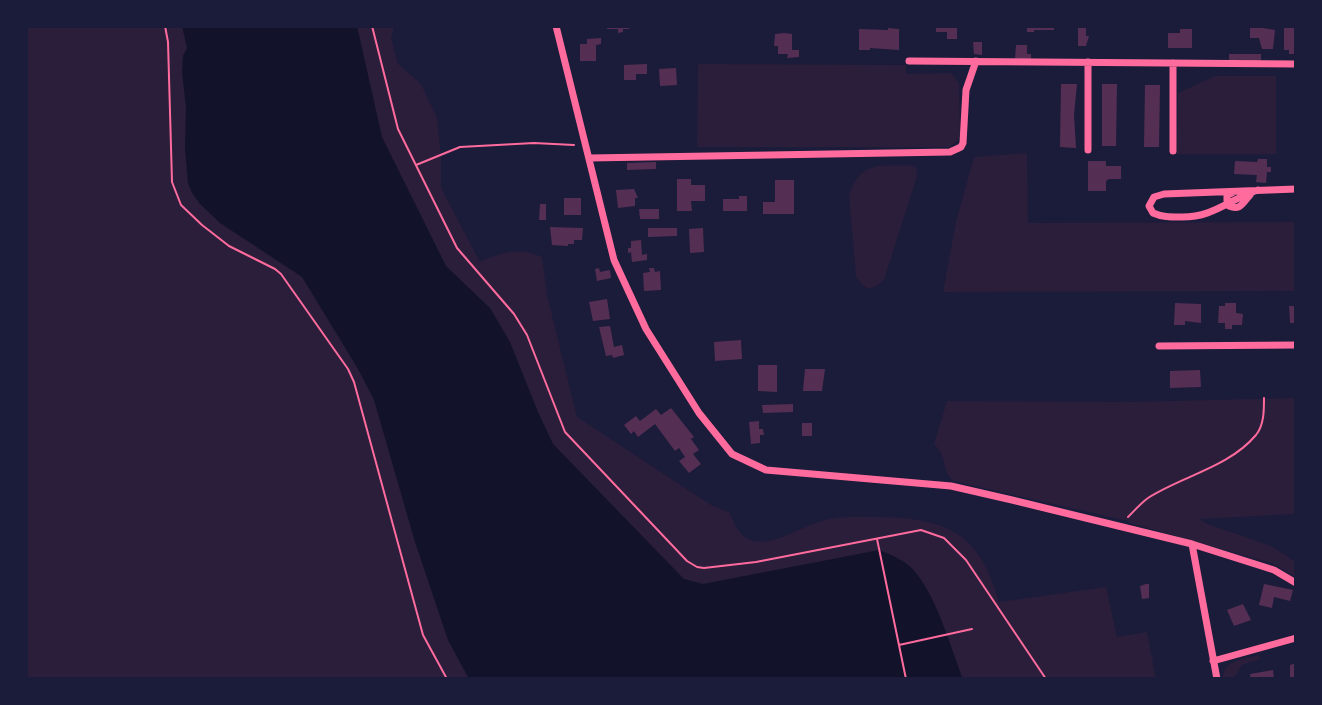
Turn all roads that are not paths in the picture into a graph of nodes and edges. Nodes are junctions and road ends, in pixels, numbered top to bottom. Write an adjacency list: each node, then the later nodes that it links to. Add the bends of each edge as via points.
1 (556, 26): 9 (street)
2 (909, 61): 3 (street)
3 (976, 61): 4 (street); 9 (street, via 966,90 963,143 950,152)
4 (1088, 62): 5 (street); 7 (street)
5 (1173, 63): 6 (street); 8 (street)
6 (1296, 64)
7 (1088, 150)
8 (1173, 151)
9 (589, 158): 16 (street, via 614,260 630,296 699,413 732,454 766,470 951,486)
10 (1296, 189): 11 (street)
11 (1256, 191): 12 (street); 13 (street)
12 (1231, 193): 13 (street, via 1226,196); 13 (street, via 1164,194 1152,199 1149,206 1160,216 1185,218)
13 (1229, 205)
14 (1296, 345): 15 (street)
15 (1159, 346)
16 (1192, 544): 17 (street, via 1274,570); 19 (street)
17 (1296, 583)
18 (1296, 638): 19 (street)
19 (1213, 661): 20 (street)
20 (1217, 679)

